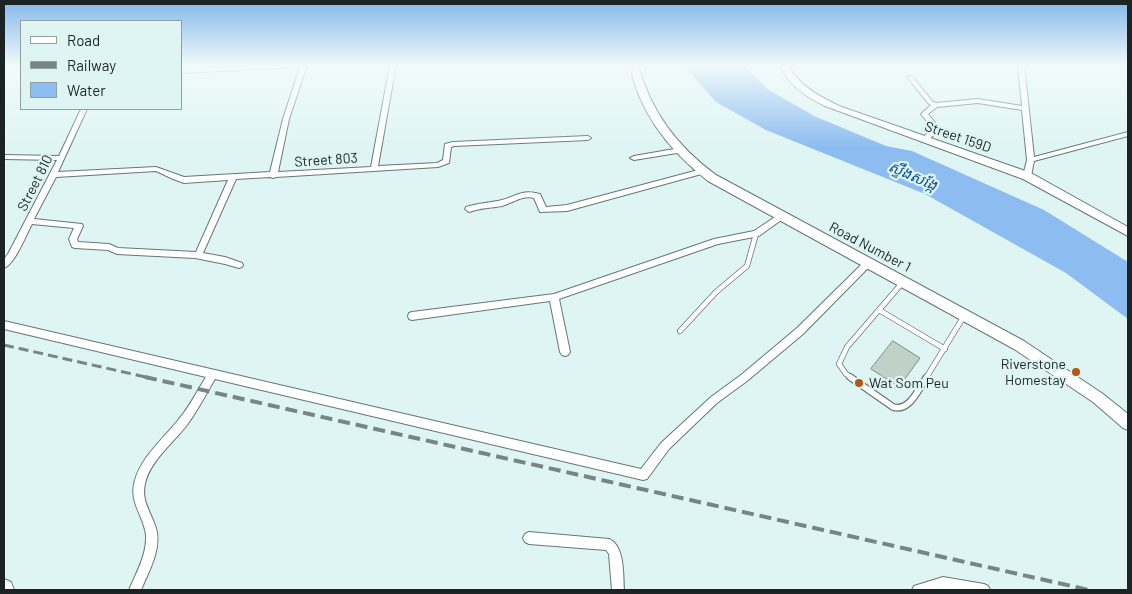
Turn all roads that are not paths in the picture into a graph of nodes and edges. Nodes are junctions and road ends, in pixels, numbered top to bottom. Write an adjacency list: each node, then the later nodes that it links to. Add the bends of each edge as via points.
1 (295, 93): 21 (street)
2 (388, 93): 18 (street)
3 (642, 93): 13 (street, Road Number 1, via 662,130)
4 (811, 93): 12 (street, Street 159D, via 850,114)
5 (923, 93): 7 (street)
6 (1024, 93): 8 (street)
7 (935, 105): 8 (street, via 965,101); 12 (street, via 924,114 937,129)
8 (1026, 109): 17 (street)
9 (84, 110): 15 (street, Street 810)
10 (1128, 134): 17 (street)
11 (588, 138): 18 (street, Street 803, via 453,144 446,150 444,164)
12 (924, 140): 22 (street, Street 159D)
13 (680, 150): 16 (street); 19 (street, Road Number 1)
14 (4, 157): 15 (street)
15 (62, 158): 20 (street, Street 810)
16 (634, 158)
17 (1031, 160): 22 (street)
18 (374, 169): 21 (street, Street 803)
19 (702, 171): 24 (street, via 567,208 543,210 537,196 522,194 502,203); 25 (street, Road Number 1)
20 (53, 175): 23 (street, Street 803, via 156,169 177,179); 26 (street, Street 810)
21 (273, 176): 23 (street, Street 803)
22 (1027, 176): 27 (street, Street 159D)
23 (233, 178): 29 (street)
24 (469, 209)
25 (781, 216): 28 (street); 30 (street, Road Number 1)
26 (30, 221): 29 (street, via 79,226 74,245); 31 (street, Street 810)
27 (1128, 232)
28 (756, 234): 34 (street, via 717,242); 39 (lane, via 747,266 716,292)
29 (198, 256): 32 (street)
30 (868, 263): 33 (street, Road Number 1); 42 (street, via 800,331 714,400 665,446 642,475)
31 (4, 265)
32 (239, 265)
33 (903, 282): 35 (lane); 36 (street, Road Number 1)
34 (554, 297): 37 (street); 41 (street)
35 (879, 310): 40 (lane); 40 (lane, via 847,347 839,364 846,374 893,407 907,406)
36 (965, 314): 40 (lane); 43 (street, Road Number 1, via 1053,367)
37 (412, 316)
38 (4, 326): 42 (street)
39 (680, 331)
40 (945, 349)
41 (565, 352)
42 (212, 375): 47 (street, via 188,415 154,455 138,490 151,529 151,551)
43 (1128, 423)
44 (529, 538): 48 (street, via 609,545 615,552)
45 (4, 585): 46 (street)
46 (8, 590)
47 (135, 590)
48 (618, 590)
49 (918, 590): 50 (street, via 943,583)
50 (984, 590)

